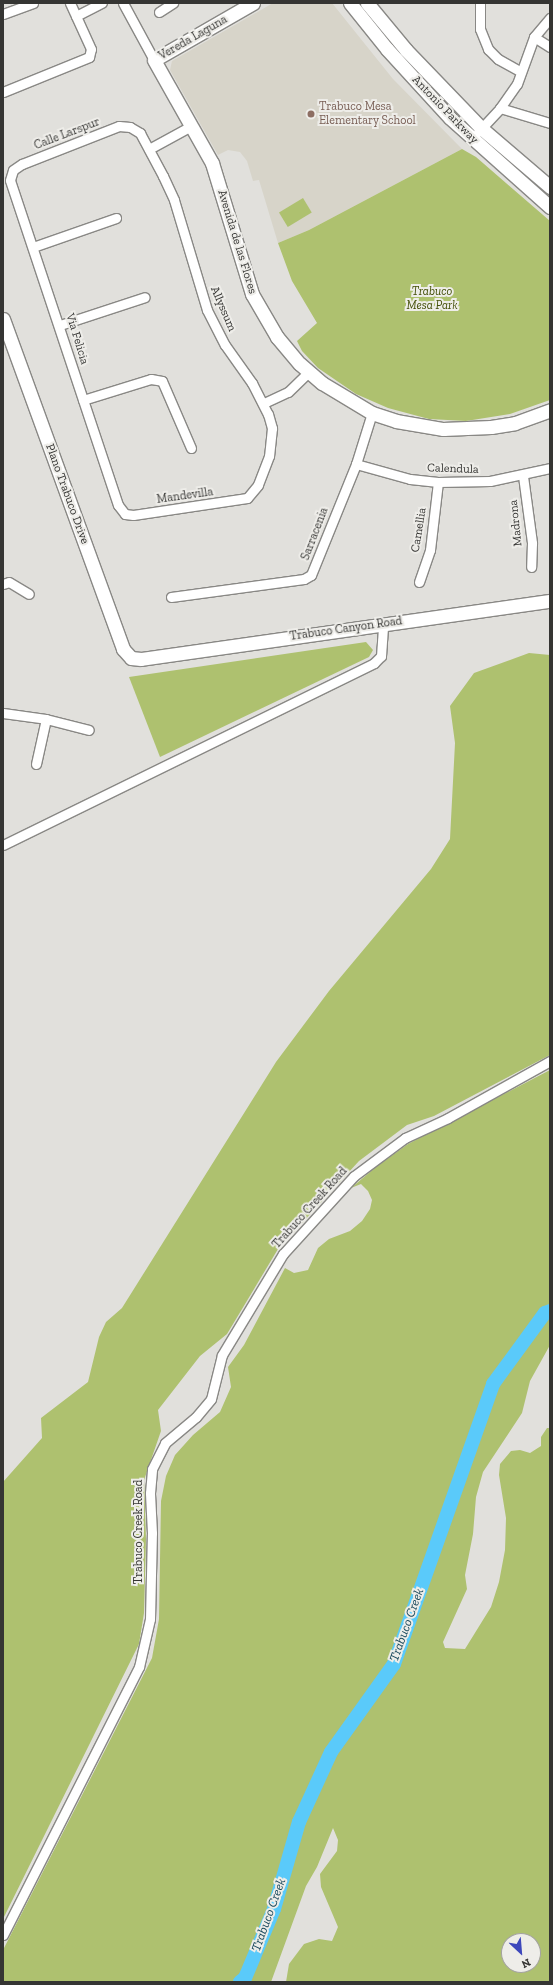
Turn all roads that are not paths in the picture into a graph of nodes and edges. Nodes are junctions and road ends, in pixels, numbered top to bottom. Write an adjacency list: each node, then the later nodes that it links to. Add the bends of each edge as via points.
1 (33, 3): 11 (street)
2 (70, 3): 12 (street)
3 (102, 3): 12 (street)
4 (124, 3): 16 (street, Avenida de las Flores)
5 (173, 3): 10 (street)
6 (350, 3): 24 (main road, Antonio Parkway, via 421,88)
7 (367, 3): 23 (main road, Antonio Parkway, via 406,50)
8 (480, 3): 17 (street, via 480,30 488,49 498,59)
9 (250, 4): 16 (main road, Vereda Laguna)
10 (159, 12)
11 (3, 14)
12 (76, 16): 18 (street, via 91,48 90,55 84,61)
13 (550, 18): 14 (street)
14 (534, 37): 15 (street); 17 (street)
15 (550, 47)
16 (154, 60): 22 (main road, Avenida de las Flores)
17 (521, 72): 19 (street, via 517,84)
18 (3, 92)
19 (500, 108): 20 (street); 23 (street)
20 (550, 123)
21 (130, 126): 25 (street, Allyssum, via 140,133); 26 (street, Calle Larspur, via 119,126)
22 (191, 126): 25 (street); 34 (main road, Avenida de las Flores, via 215,172 252,294 277,337)
23 (481, 128): 24 (street); 27 (main road, Antonio Parkway)
24 (471, 138): 28 (main road, Antonio Parkway)
25 (149, 148): 36 (street, Allyssum, via 174,200 208,310 225,345)
26 (13, 170): 30 (street, Via Felicia, via 10,180)
27 (550, 187)
28 (550, 207)
29 (116, 218): 30 (street)
30 (34, 247): 33 (street, Via Felicia)
31 (144, 297): 33 (street)
32 (3, 319): 53 (main road, Plano Trabuco Drive, via 123,649 131,658)
33 (60, 325): 35 (street, Via Felicia)
34 (309, 372): 36 (street, via 288,392); 38 (main road, Avenida de las Flores, via 339,396)
35 (83, 400): 39 (street, via 151,379 162,381); 45 (street, Via Felicia, via 118,505)
36 (264, 404): 44 (street, Allyssum, via 272,428 272,441 263,474 253,494)
37 (550, 410): 38 (main road, Avenida de las Flores, via 515,423 468,429 420,425)
38 (372, 413): 40 (street, Sarracenia)
39 (191, 448)
40 (356, 464): 43 (street, Calendula, via 410,478); 50 (street, Sarracenia, via 314,571 308,577)
41 (550, 468): 42 (street, Calendula)
42 (523, 476): 43 (street, Calendula, via 490,481); 46 (street, Madrona, via 532,543)
43 (438, 482): 47 (street, Camellia, via 430,550)
44 (247, 498): 45 (street, Mandevilla, via 133,515)
45 (125, 514)
46 (531, 567)
47 (419, 582)
48 (3, 584): 49 (street, via 9,582)
49 (29, 594)
50 (171, 597)
51 (550, 601): 52 (main road, Trabuco Canyon Road)
52 (383, 624): 53 (main road, Trabuco Canyon Road); 58 (street, via 381,656 374,663)
53 (141, 659)
54 (3, 713): 55 (street)
55 (46, 719): 56 (street); 57 (street)
56 (89, 730)
57 (36, 764)
58 (3, 845)
59 (550, 1061): 60 (street, Trabuco Creek Road, via 473,1105 404,1138 354,1176 283,1254 222,1355 211,1400 196,1417 165,1443 152,1469 150,1611 146,1648 139,1667)
60 (3, 1934)

